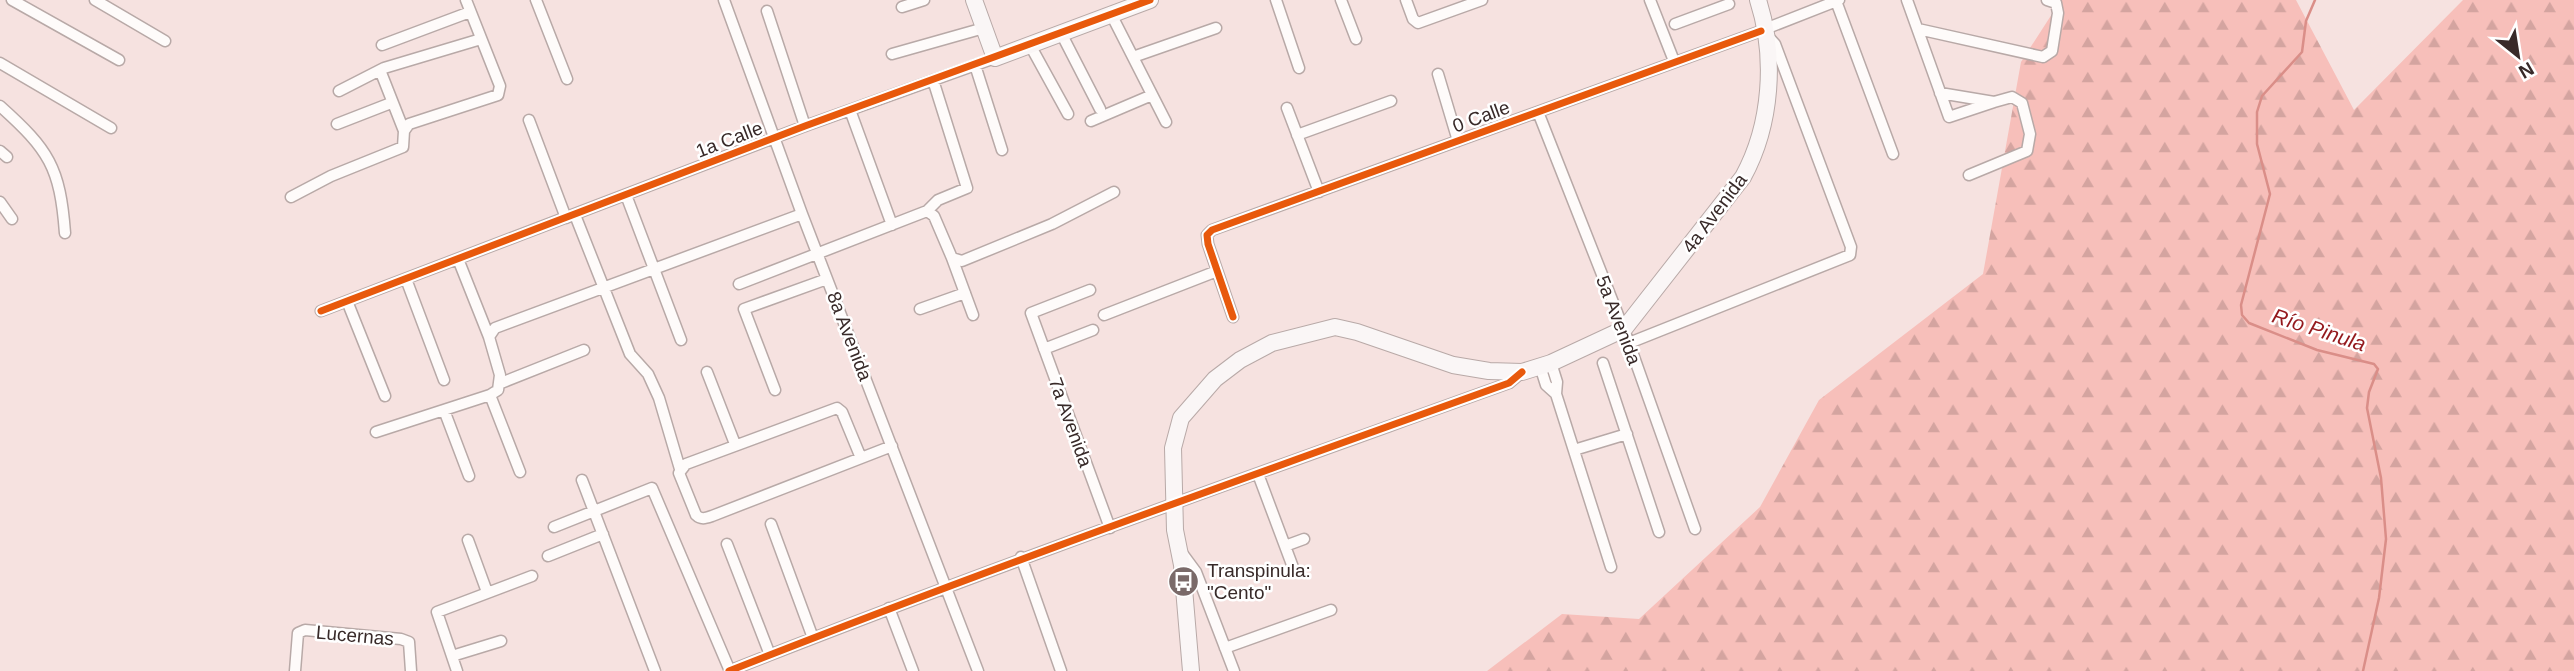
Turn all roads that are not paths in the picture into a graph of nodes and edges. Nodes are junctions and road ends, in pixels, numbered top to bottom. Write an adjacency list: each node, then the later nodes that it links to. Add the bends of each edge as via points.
1 (12, 0): 41 (street)
2 (94, 0): 35 (street)
3 (466, 0): 24 (street)
4 (536, 0): 48 (street)
5 (724, 0): 70 (street, 8a Avenida)
6 (924, 0): 22 (street)
7 (974, 0): 28 (main road)
8 (1150, 0): 26 (main road, 1a Calle)
9 (1276, 0): 45 (street)
10 (1341, 0): 34 (street)
11 (1406, 0): 20 (street, via 1418,23)
12 (1482, 0): 20 (street)
13 (1650, 0): 42 (street)
14 (1698, 0): 25 (street)
15 (1748, 0): 32 (main road, 4a Avenida)
16 (1758, 0): 32 (main road, 4a Avenida)
17 (1907, 0): 30 (street)
18 (2047, 0): 30 (street, via 2056,3 2058,13 2052,51 2043,57)
19 (1837, 1): 32 (street, 0 Calle); 73 (street)
20 (1467, 2)
21 (1729, 4): 25 (street)
22 (902, 7)
23 (767, 11): 66 (street)
24 (470, 12): 33 (street); 36 (street)
25 (1703, 13): 27 (street)
26 (1111, 14): 31 (main road, 1a Calle); 39 (street)
27 (1675, 23)
28 (984, 28): 38 (street); 40 (main road)
29 (1216, 29): 39 (street)
30 (1918, 29): 51 (street)
31 (1061, 33): 37 (main road, 1a Calle); 58 (street)
32 (1764, 33): 42 (street, 0 Calle); 104 (main road, 4a Avenida, via 1767,99 1751,162); 104 (street, 4a Avenida, via 1775,44 1851,247 1850,256)
33 (481, 39): 46 (street); 68 (street, via 500,89 498,95 419,120)
34 (1356, 39)
35 (165, 41)
36 (382, 45)
37 (1030, 45): 40 (main road, 1a Calle); 61 (street)
38 (892, 54)
39 (1133, 57): 52 (street)
40 (995, 58): 44 (street, 1a Calle)
41 (119, 60)
42 (1674, 61): 60 (street, 0 Calle)
43 (0, 63): 67 (street)
44 (975, 65): 49 (street, 1a Calle); 72 (street)
45 (1299, 68)
46 (380, 69): 50 (street); 55 (street)
47 (1438, 74): 71 (street)
48 (567, 79)
49 (933, 80): 59 (street, 1a Calle); 80 (street, via 967,187 938,200)
50 (339, 91)
51 (1940, 93): 54 (street); 54 (street, via 1951,118)
52 (1152, 95): 63 (street); 64 (street)
53 (1391, 101): 69 (street)
54 (1994, 102): 74 (street, via 2012,97 2022,103 2029,134 2027,151)
55 (391, 103): 65 (street); 68 (street)
56 (0, 106): 85 (street, via 51,163 62,195)
57 (1287, 108): 69 (street)
58 (1100, 109)
59 (849, 110): 66 (street, 1a Calle); 84 (street)
60 (1538, 112): 71 (street, 0 Calle); 104 (street, 5a Avenida)
61 (1068, 114)
62 (529, 121): 82 (street)
63 (1091, 121)
64 (1166, 122)
65 (337, 124)
66 (805, 127): 70 (street, 1a Calle)
67 (111, 128)
68 (404, 131): 78 (street, via 403,147)
69 (1297, 135): 76 (street)
70 (775, 138): 77 (street, 1a Calle); 81 (street, 8a Avenida)
71 (1458, 141): 76 (street, 0 Calle)
72 (1002, 150)
73 (1893, 154)
74 (1969, 175)
75 (1114, 192): 87 (street, via 994,249 962,261)
76 (1319, 192): 90 (street, 0 Calle, via 1212,230 1206,238)
77 (626, 195): 82 (street, 1a Calle); 89 (street)
78 (291, 197)
79 (0, 202): 83 (street)
80 (927, 211): 84 (street); 87 (street, via 934,216)
81 (802, 215): 86 (street, 8a Avenida); 89 (street)
82 (571, 216): 88 (street, 1a Calle); 94 (street)
83 (12, 219)
84 (892, 225): 86 (street)
85 (65, 233)
86 (817, 254): 92 (street, 8a Avenida); 93 (street)
87 (952, 258): 96 (street)
88 (458, 259): 91 (street, 1a Calle); 105 (street)
89 (654, 269): 94 (street); 106 (street)
90 (1217, 271): 101 (street); 102 (street)
91 (406, 279): 97 (street, 1a Calle); 113 (street)
92 (827, 279): 115 (street, via 744,309); 122 (street, 8a Avenida)
93 (739, 284)
94 (603, 287): 105 (street, via 504,324); 125 (street, via 630,354 648,374 659,398)
95 (1090, 290): 107 (street, 7a Avenida, via 1036,309 1032,316)
96 (965, 293): 98 (street); 100 (street)
97 (348, 301): 99 (street, 1a Calle); 117 (street)
98 (920, 309)
99 (321, 311)
100 (973, 314)
101 (1104, 315)
102 (1233, 317)
103 (1093, 330): 107 (street)
104 (1627, 336): 110 (main road); 136 (street, 5a Avenida)
105 (489, 337): 114 (street)
106 (681, 340)
107 (1044, 349): 134 (street, 7a Avenida)
108 (584, 350): 114 (street)
109 (1603, 363): 120 (street)
110 (1545, 365): 112 (main road); 123 (street, via 1557,382 1556,394)
111 (707, 372): 121 (street)
112 (1522, 372): 127 (street, via 1509,383); 130 (main road, via 1453,365 1335,327 1272,343 1215,379 1181,418 1173,448)
113 (444, 380)
114 (501, 383): 116 (street)
115 (775, 390)
116 (490, 395): 118 (street); 126 (street)
117 (385, 396)
118 (444, 410): 119 (street); 128 (street)
119 (376, 432)
120 (1627, 433): 123 (street); 137 (street)
121 (735, 444): 124 (street, via 837,408); 125 (street)
122 (892, 446): 124 (street); 149 (street, 8a Avenida)
123 (1574, 450): 146 (street)
124 (861, 458): 125 (street, via 702,518 696,515)
125 (680, 469)
126 (520, 472)
127 (1258, 474): 130 (street); 142 (street)
128 (470, 476)
129 (582, 480): 131 (street)
130 (1173, 505): 134 (street); 135 (main road)
131 (593, 510): 133 (street); 138 (street); 163 (street, via 652,488)
132 (771, 524): 153 (street)
133 (554, 527)
134 (1110, 528): 145 (street)
135 (1175, 530): 143 (main road); 155 (main road, via 1171,553 1180,625)
136 (1695, 530)
137 (1659, 532)
138 (603, 534): 144 (street); 162 (street)
139 (468, 540): 150 (street)
140 (1304, 540): 142 (street)
141 (727, 544): 157 (street)
142 (1285, 546): 147 (street)
143 (1181, 552): 155 (main road); 156 (street, via 1196,572)
144 (548, 556)
145 (1021, 558): 149 (street); 166 (street)
146 (1611, 567)
147 (1294, 570)
148 (532, 576): 150 (street)
149 (947, 585): 151 (street); 165 (street, 8a Avenida)
150 (487, 592): 158 (street, via 437,612)
151 (889, 608): 153 (street); 164 (street)
152 (1331, 610): 156 (street)
153 (813, 638): 157 (street)
154 (501, 641): 158 (street)
155 (1188, 641): 167 (main road)
156 (1225, 648): 168 (street)
157 (770, 655): 163 (street)
158 (452, 656): 161 (street)
159 (296, 671): 160 (street, Lucernas, via 295,640 305,630 409,642)
160 (411, 671)
161 (457, 671)
162 (654, 671)
163 (730, 671)
164 (913, 671)
165 (978, 671)
166 (1060, 671)
167 (1191, 671)
168 (1234, 671)

